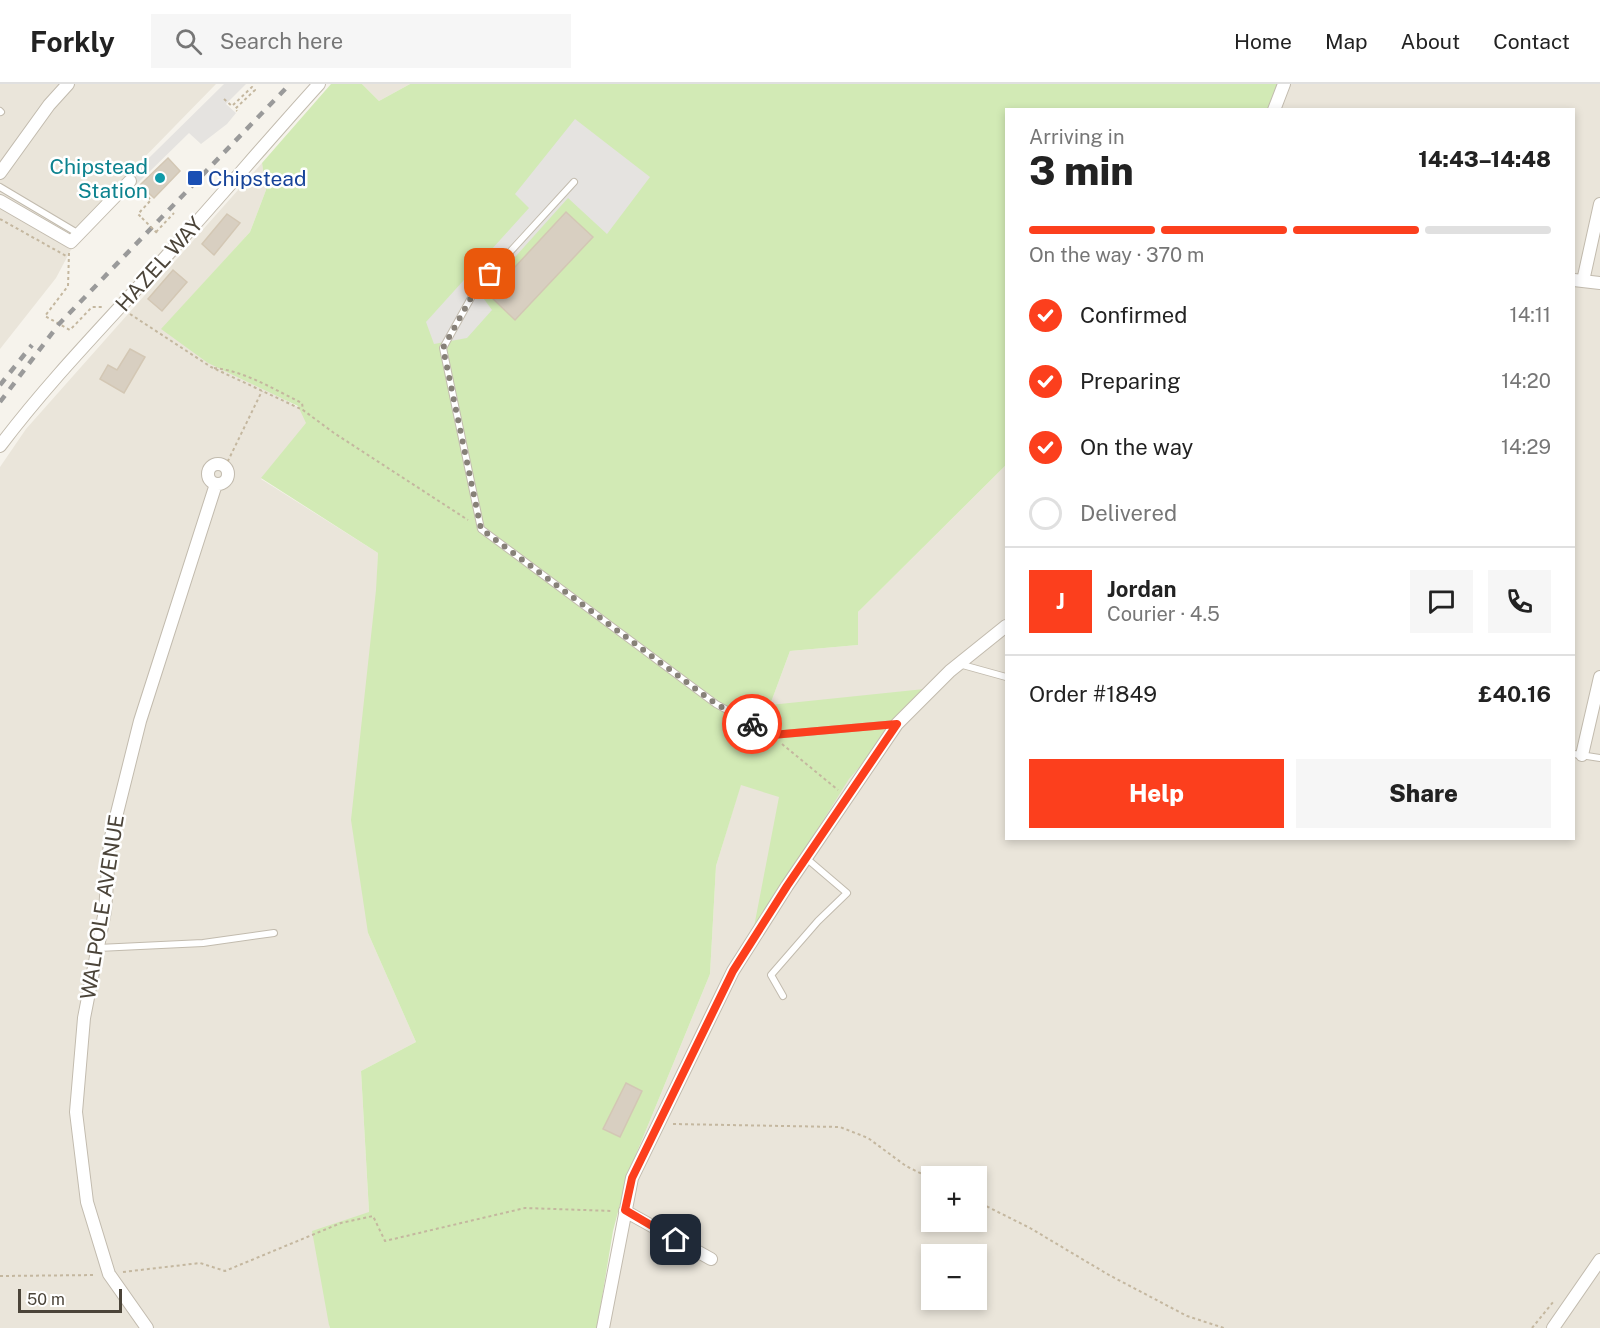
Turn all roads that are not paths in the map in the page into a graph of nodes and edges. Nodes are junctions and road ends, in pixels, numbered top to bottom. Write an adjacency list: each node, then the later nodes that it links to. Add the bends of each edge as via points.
1 (68, 84): 5 (street)
2 (319, 84): 14 (street, HAZEL WAY, via 69,362)
3 (1284, 84): 4 (street)
4 (1275, 108)
5 (0, 173)
6 (130, 181): 11 (street)
7 (574, 182): 20 (lane, via 476,289 443,348 481,529 716,704 772,735)
8 (0, 187): 11 (lane)
9 (0, 201): 11 (street)
10 (1600, 204): 12 (street)
11 (75, 238)
12 (1578, 281): 13 (street)
13 (1600, 283)
14 (0, 446)
15 (225, 467): 25 (street, WALPOLE AVENUE, via 228,474 224,482 216,484 140,721 110,842 105,911)
16 (1005, 627): 17 (street)
17 (959, 664): 18 (lane); 20 (street)
18 (1005, 677)
19 (1600, 677): 21 (street)
20 (897, 724): 23 (street)
21 (1578, 754): 22 (lane)
22 (1600, 758)
23 (806, 858): 26 (lane, via 847,893 771,975); 27 (street, via 733,971 632,1178)
24 (274, 933): 25 (lane, via 203,943)
25 (97, 948): 30 (street, WALPOLE AVENUE, via 84,1018 76,1112 87,1202 109,1274)
26 (783, 996)
27 (625, 1210): 28 (street); 31 (street)
28 (711, 1259)
29 (1600, 1260): 32 (street)
30 (147, 1328)
31 (603, 1328)
32 (1553, 1328)

